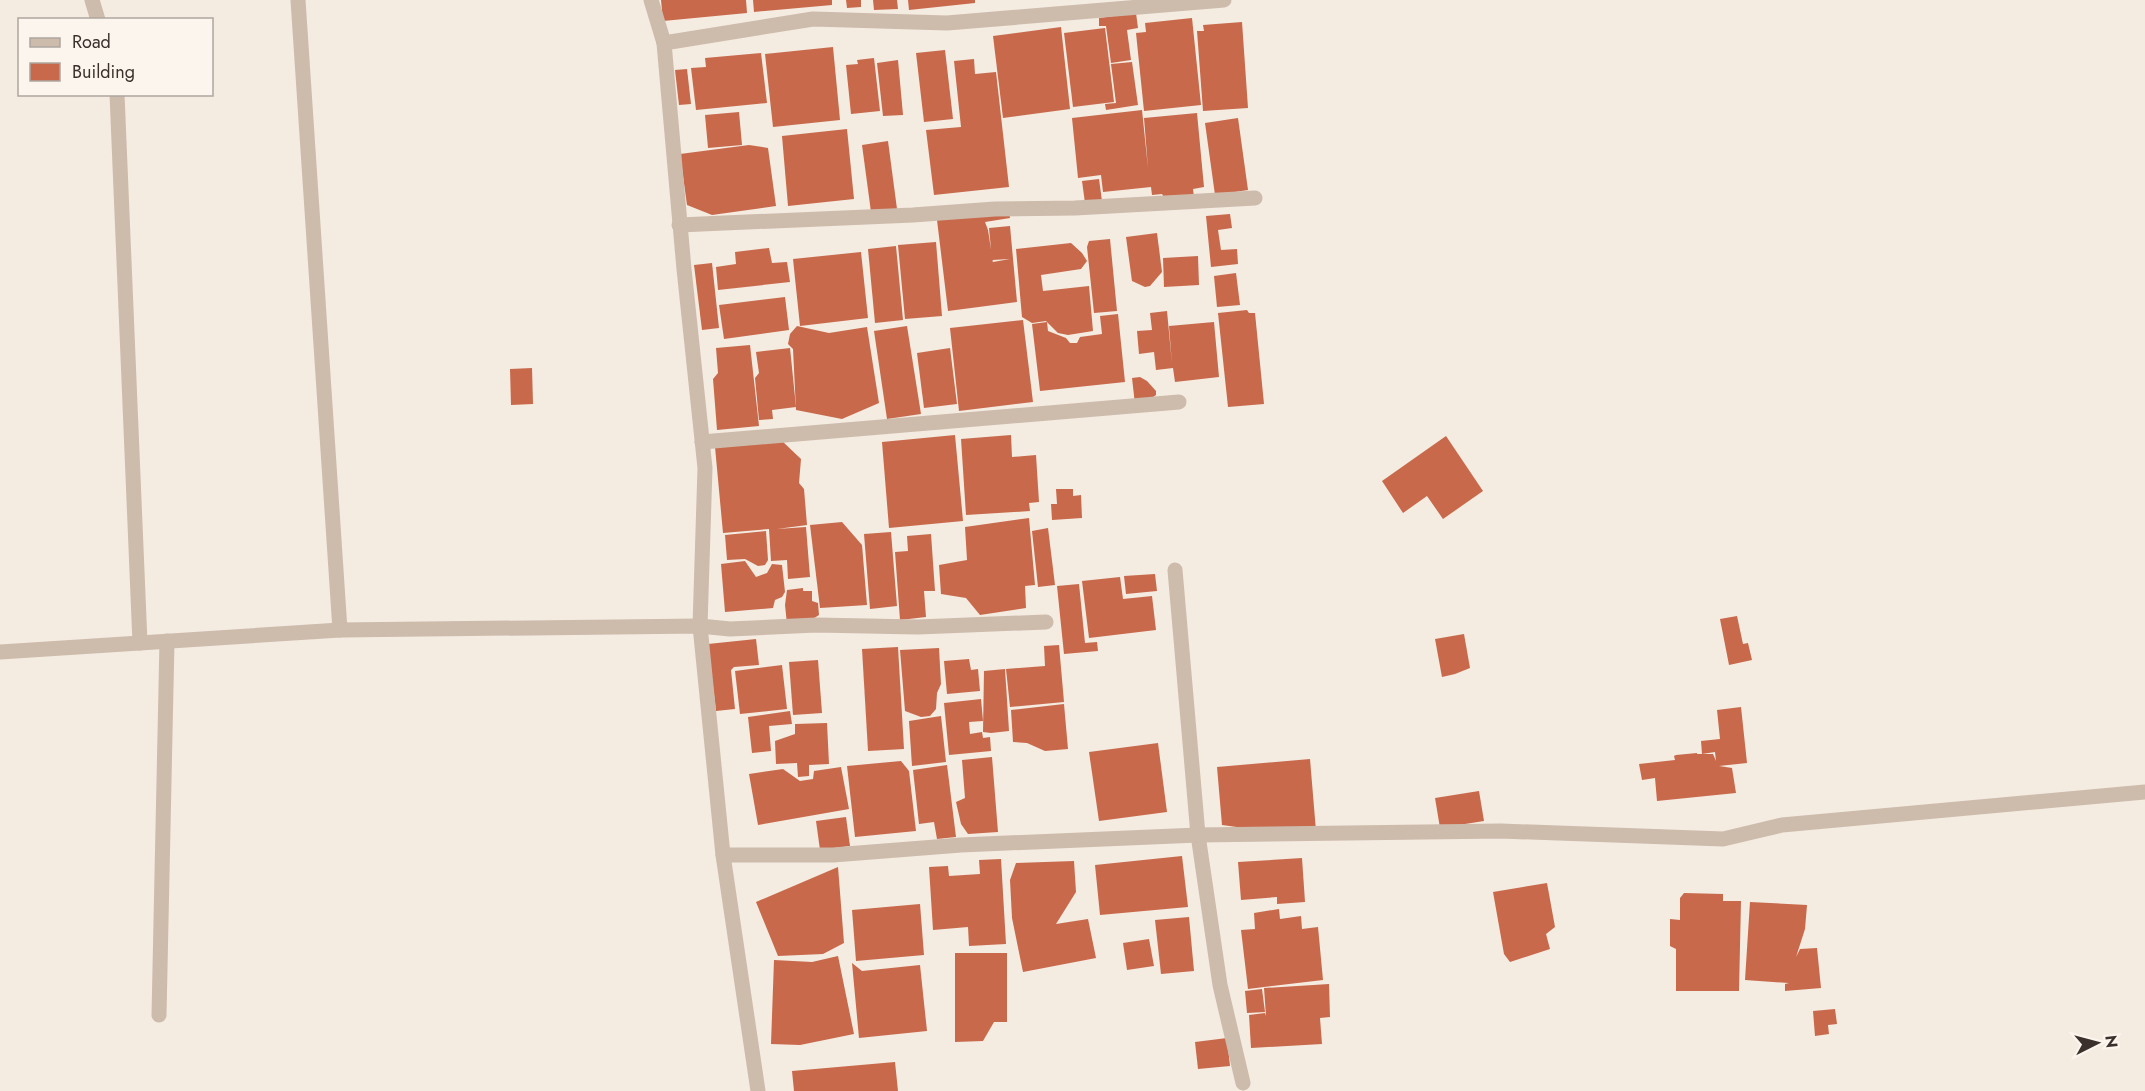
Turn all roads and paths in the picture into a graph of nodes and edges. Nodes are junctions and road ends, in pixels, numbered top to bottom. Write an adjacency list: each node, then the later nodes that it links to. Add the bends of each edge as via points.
1 (92, 0): 5 (street)
2 (298, 0): 15 (street)
3 (651, 0): 6 (street)
4 (1224, 0): 6 (street, via 947,23 813,19)
5 (97, 18)
6 (664, 43): 9 (street)
7 (117, 96): 17 (street)
8 (1255, 198): 9 (street)
9 (680, 225): 11 (street)
10 (1179, 402): 11 (street)
11 (702, 442): 14 (street, via 705,468)
12 (1175, 570): 20 (street)
13 (1046, 622): 14 (street, via 918,627)
14 (700, 626): 15 (street); 21 (street)
15 (340, 630): 16 (street)
16 (167, 641): 17 (street); 22 (street)
17 (140, 643): 18 (street)
18 (0, 652)
19 (2145, 792): 20 (street, via 1782,825 1723,839 1502,831)
20 (1198, 835): 21 (street, via 833,855); 23 (street, via 1220,985)
21 (723, 855): 24 (street)
22 (159, 1015)
23 (1243, 1083)
24 (758, 1091)

